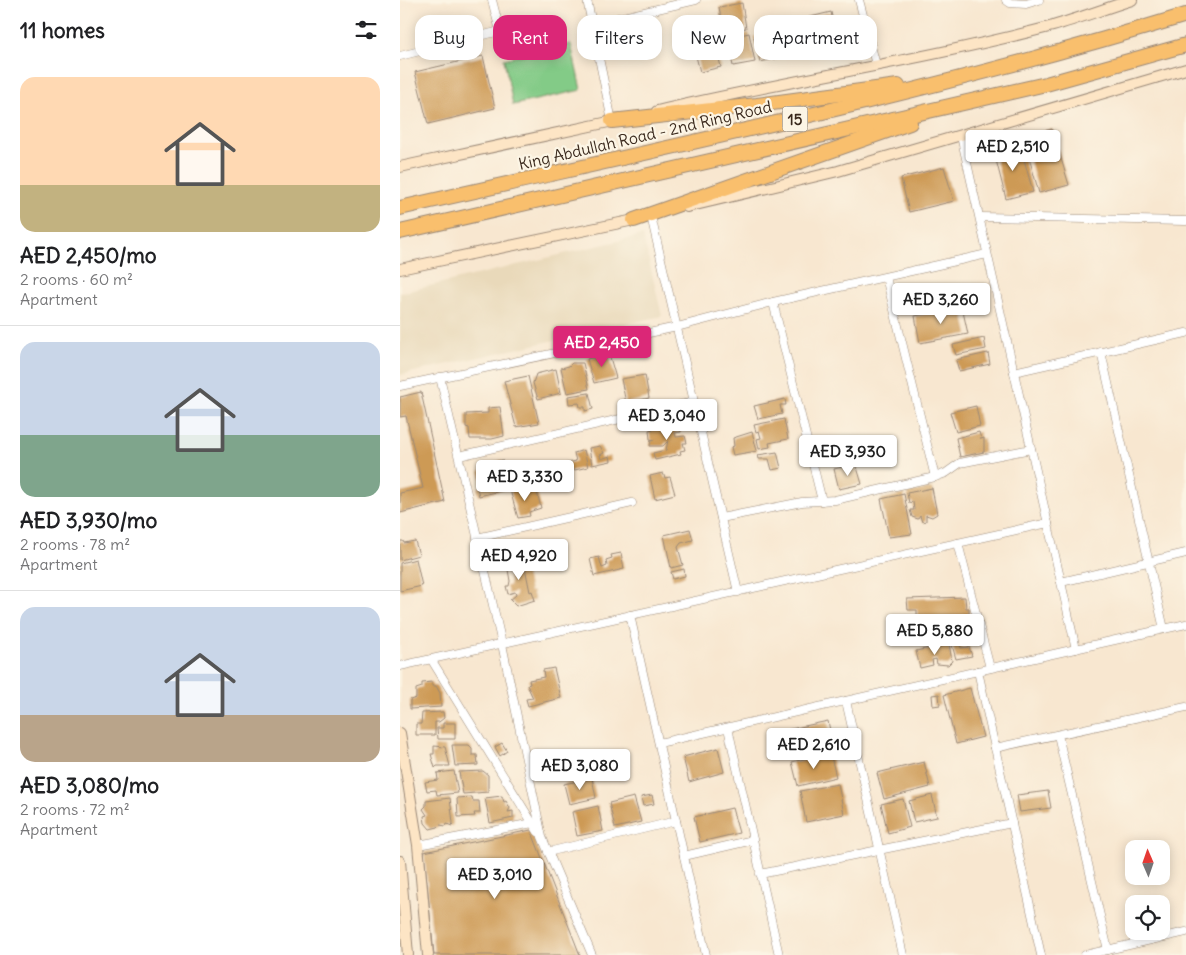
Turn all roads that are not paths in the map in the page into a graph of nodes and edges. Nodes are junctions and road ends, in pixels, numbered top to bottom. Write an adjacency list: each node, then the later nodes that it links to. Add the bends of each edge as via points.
1 (492, 0): 12 (street, via 500,31)
2 (587, 0): 8 (street)
3 (696, 0): 9 (street)
4 (859, 0): 14 (street)
5 (1006, 0): 6 (street, via 1026,4)
6 (1040, 0)
7 (1132, 0): 14 (main road, via 1054,25)
8 (591, 15)
9 (632, 15)
10 (1186, 15): 16 (highway, King Abdullah Road - 2nd Ring Road / 15)
11 (1186, 46): 17 (highway, 15)
12 (400, 56)
13 (600, 60): 18 (street)
14 (876, 65): 18 (main road, via 741,91)
15 (1186, 69): 19 (main road)
16 (992, 70): 18 (highway, via 857,92); 21 (highway, King Abdullah Road - 2nd Ring Road / 15, via 841,108)
17 (1025, 88): 24 (highway, via 894,128); 26 (highway, 15)
18 (612, 122): 20 (main road)
19 (960, 136): 22 (main road, via 838,171); 23 (street)
20 (400, 167)
21 (400, 208)
22 (651, 216): 24 (main road); 31 (street)
23 (980, 217): 25 (street); 27 (street)
24 (634, 220): 28 (main road)
25 (1186, 221)
26 (400, 232)
27 (987, 254): 29 (street); 34 (street)
28 (400, 269)
29 (886, 277): 30 (street); 40 (street)
30 (773, 302): 31 (street); 41 (street)
31 (677, 327): 35 (street); 37 (street)
32 (1186, 333): 33 (street)
33 (1101, 352): 34 (street); 48 (street)
34 (1014, 372): 38 (street)
35 (440, 377): 36 (street); 39 (street)
36 (400, 386)
37 (694, 402): 39 (street); 43 (street)
38 (1031, 449): 40 (street, via 960,463); 44 (street)
39 (458, 456): 45 (street)
40 (935, 477): 41 (street)
41 (822, 501): 43 (street)
42 (632, 503): 45 (street)
43 (721, 518): 50 (street)
44 (1048, 523): 46 (street); 49 (street)
45 (477, 538): 54 (street)
46 (958, 543): 50 (street); 58 (street)
47 (1186, 553): 48 (street)
48 (1148, 562): 49 (street); 53 (street)
49 (1061, 582): 55 (street)
50 (738, 592): 51 (street)
51 (630, 616): 54 (street); 65 (street)
52 (1186, 624): 53 (street)
53 (1164, 629): 55 (street)
54 (502, 644): 56 (street); 70 (street)
55 (1076, 649): 58 (street)
56 (432, 659): 57 (street); 68 (street)
57 (400, 666)
58 (990, 668): 59 (street)
59 (978, 671): 60 (street); 66 (street)
60 (846, 701): 62 (street); 73 (street)
61 (1186, 707): 64 (street)
62 (728, 728): 65 (street); 71 (street)
63 (400, 733): 72 (main road)
64 (1058, 735): 66 (street); 79 (street)
65 (659, 743): 67 (street)
66 (995, 748): 69 (street)
67 (676, 821): 74 (street); 75 (street)
68 (533, 823): 70 (street); 72 (street)
69 (1012, 823): 73 (street); 86 (street)
70 (542, 837): 74 (street)
71 (753, 840): 75 (street); 77 (street)
72 (418, 845): 81 (main road)
73 (878, 850): 77 (street); 85 (street)
74 (548, 852): 82 (street)
75 (684, 856): 83 (street)
76 (400, 861): 80 (main road)
77 (760, 874): 84 (street)
78 (1186, 932): 79 (street)
79 (1108, 950): 87 (street)
80 (408, 955)
81 (428, 955)
82 (592, 955)
83 (706, 955)
84 (779, 955)
85 (903, 955)
86 (1041, 955)
87 (1085, 955)

